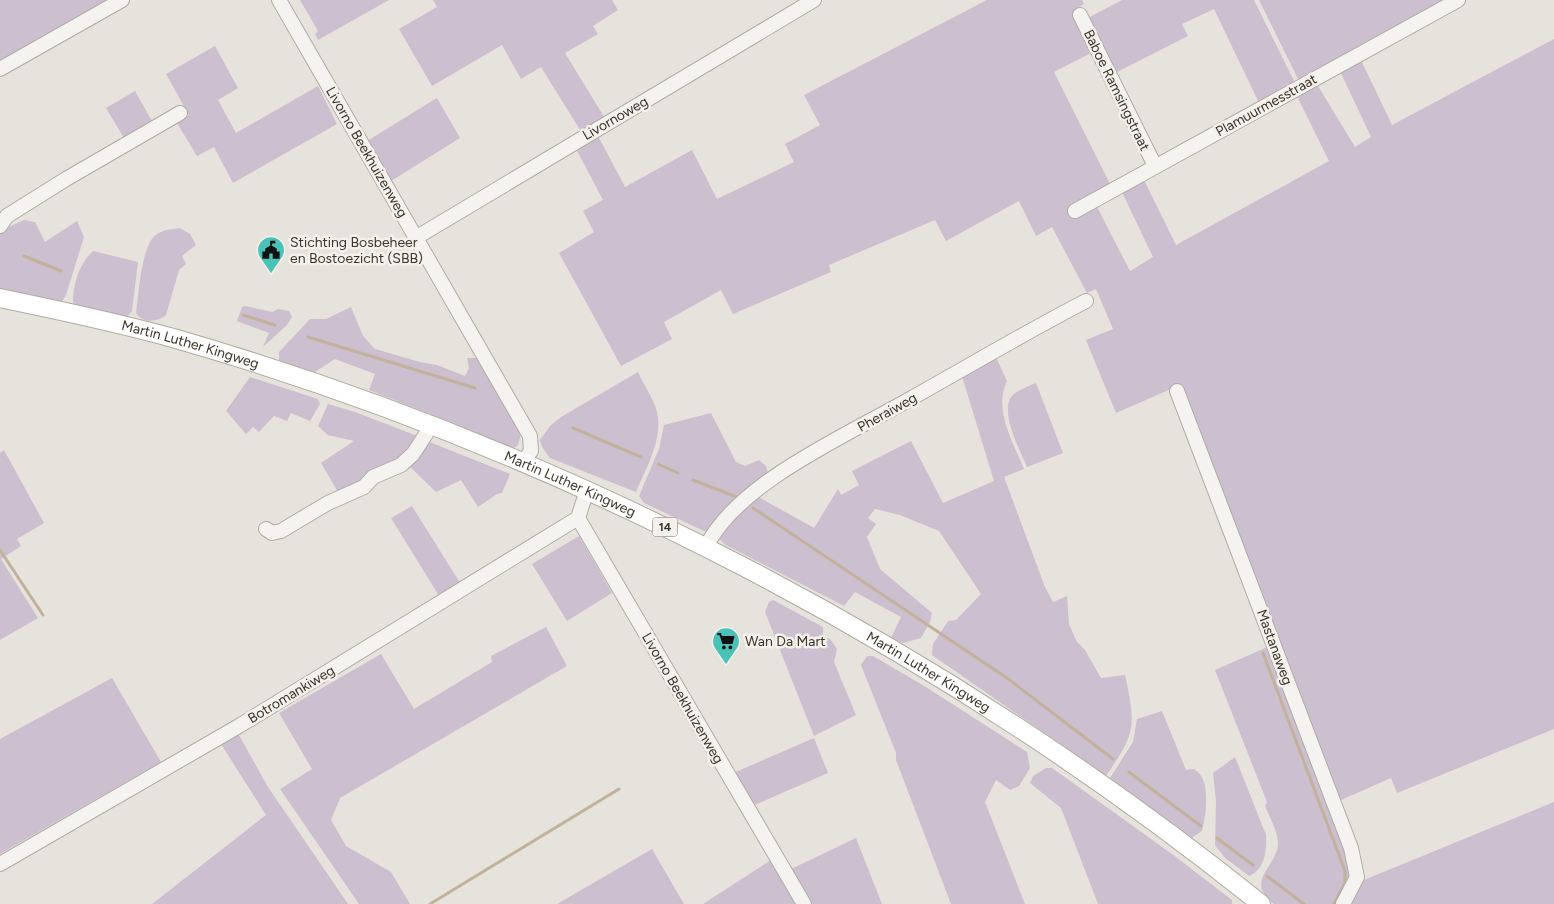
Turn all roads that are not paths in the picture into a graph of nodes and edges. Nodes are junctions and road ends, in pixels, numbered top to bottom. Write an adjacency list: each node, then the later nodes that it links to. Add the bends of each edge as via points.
1 (122, 0): 6 (street)
2 (279, 0): 11 (street, Livorno Beekhuizenweg)
3 (814, 0): 11 (street, Livornoweg)
4 (1458, 0): 8 (street, Plamuurmesstraat)
5 (1080, 15): 8 (street, Baboe Ramsingstraat)
6 (0, 69)
7 (180, 113): 10 (street, via 8,216)
8 (1155, 166): 9 (street, Plamuurmesstraat)
9 (1075, 211)
10 (0, 226)
11 (417, 237): 16 (street, Livorno Beekhuizenweg, via 530,436 531,450)
12 (0, 298): 16 (main road, Martin Luther Kingweg / 14, via 173,338 399,413)
13 (1086, 300): 20 (street, Pheraiweg, via 774,476 726,517)
14 (1177, 391): 24 (street, Mastanaweg, via 1352,848 1357,877)
15 (426, 434): 19 (street, via 401,465 281,531 272,533)
16 (523, 462): 17 (main road, Martin Luther Kingweg / 14)
17 (587, 490): 18 (street); 20 (main road, Martin Luther Kingweg / 14)
18 (578, 518): 21 (street, Botromankiweg, via 239,726); 22 (street, Livorno Beekhuizenweg)
19 (266, 530)
20 (706, 547): 23 (main road, Martin Luther Kingweg / 14, via 838,619 1001,716 1102,785)
21 (0, 864)
22 (804, 904)
23 (1260, 904)
24 (1344, 904)

